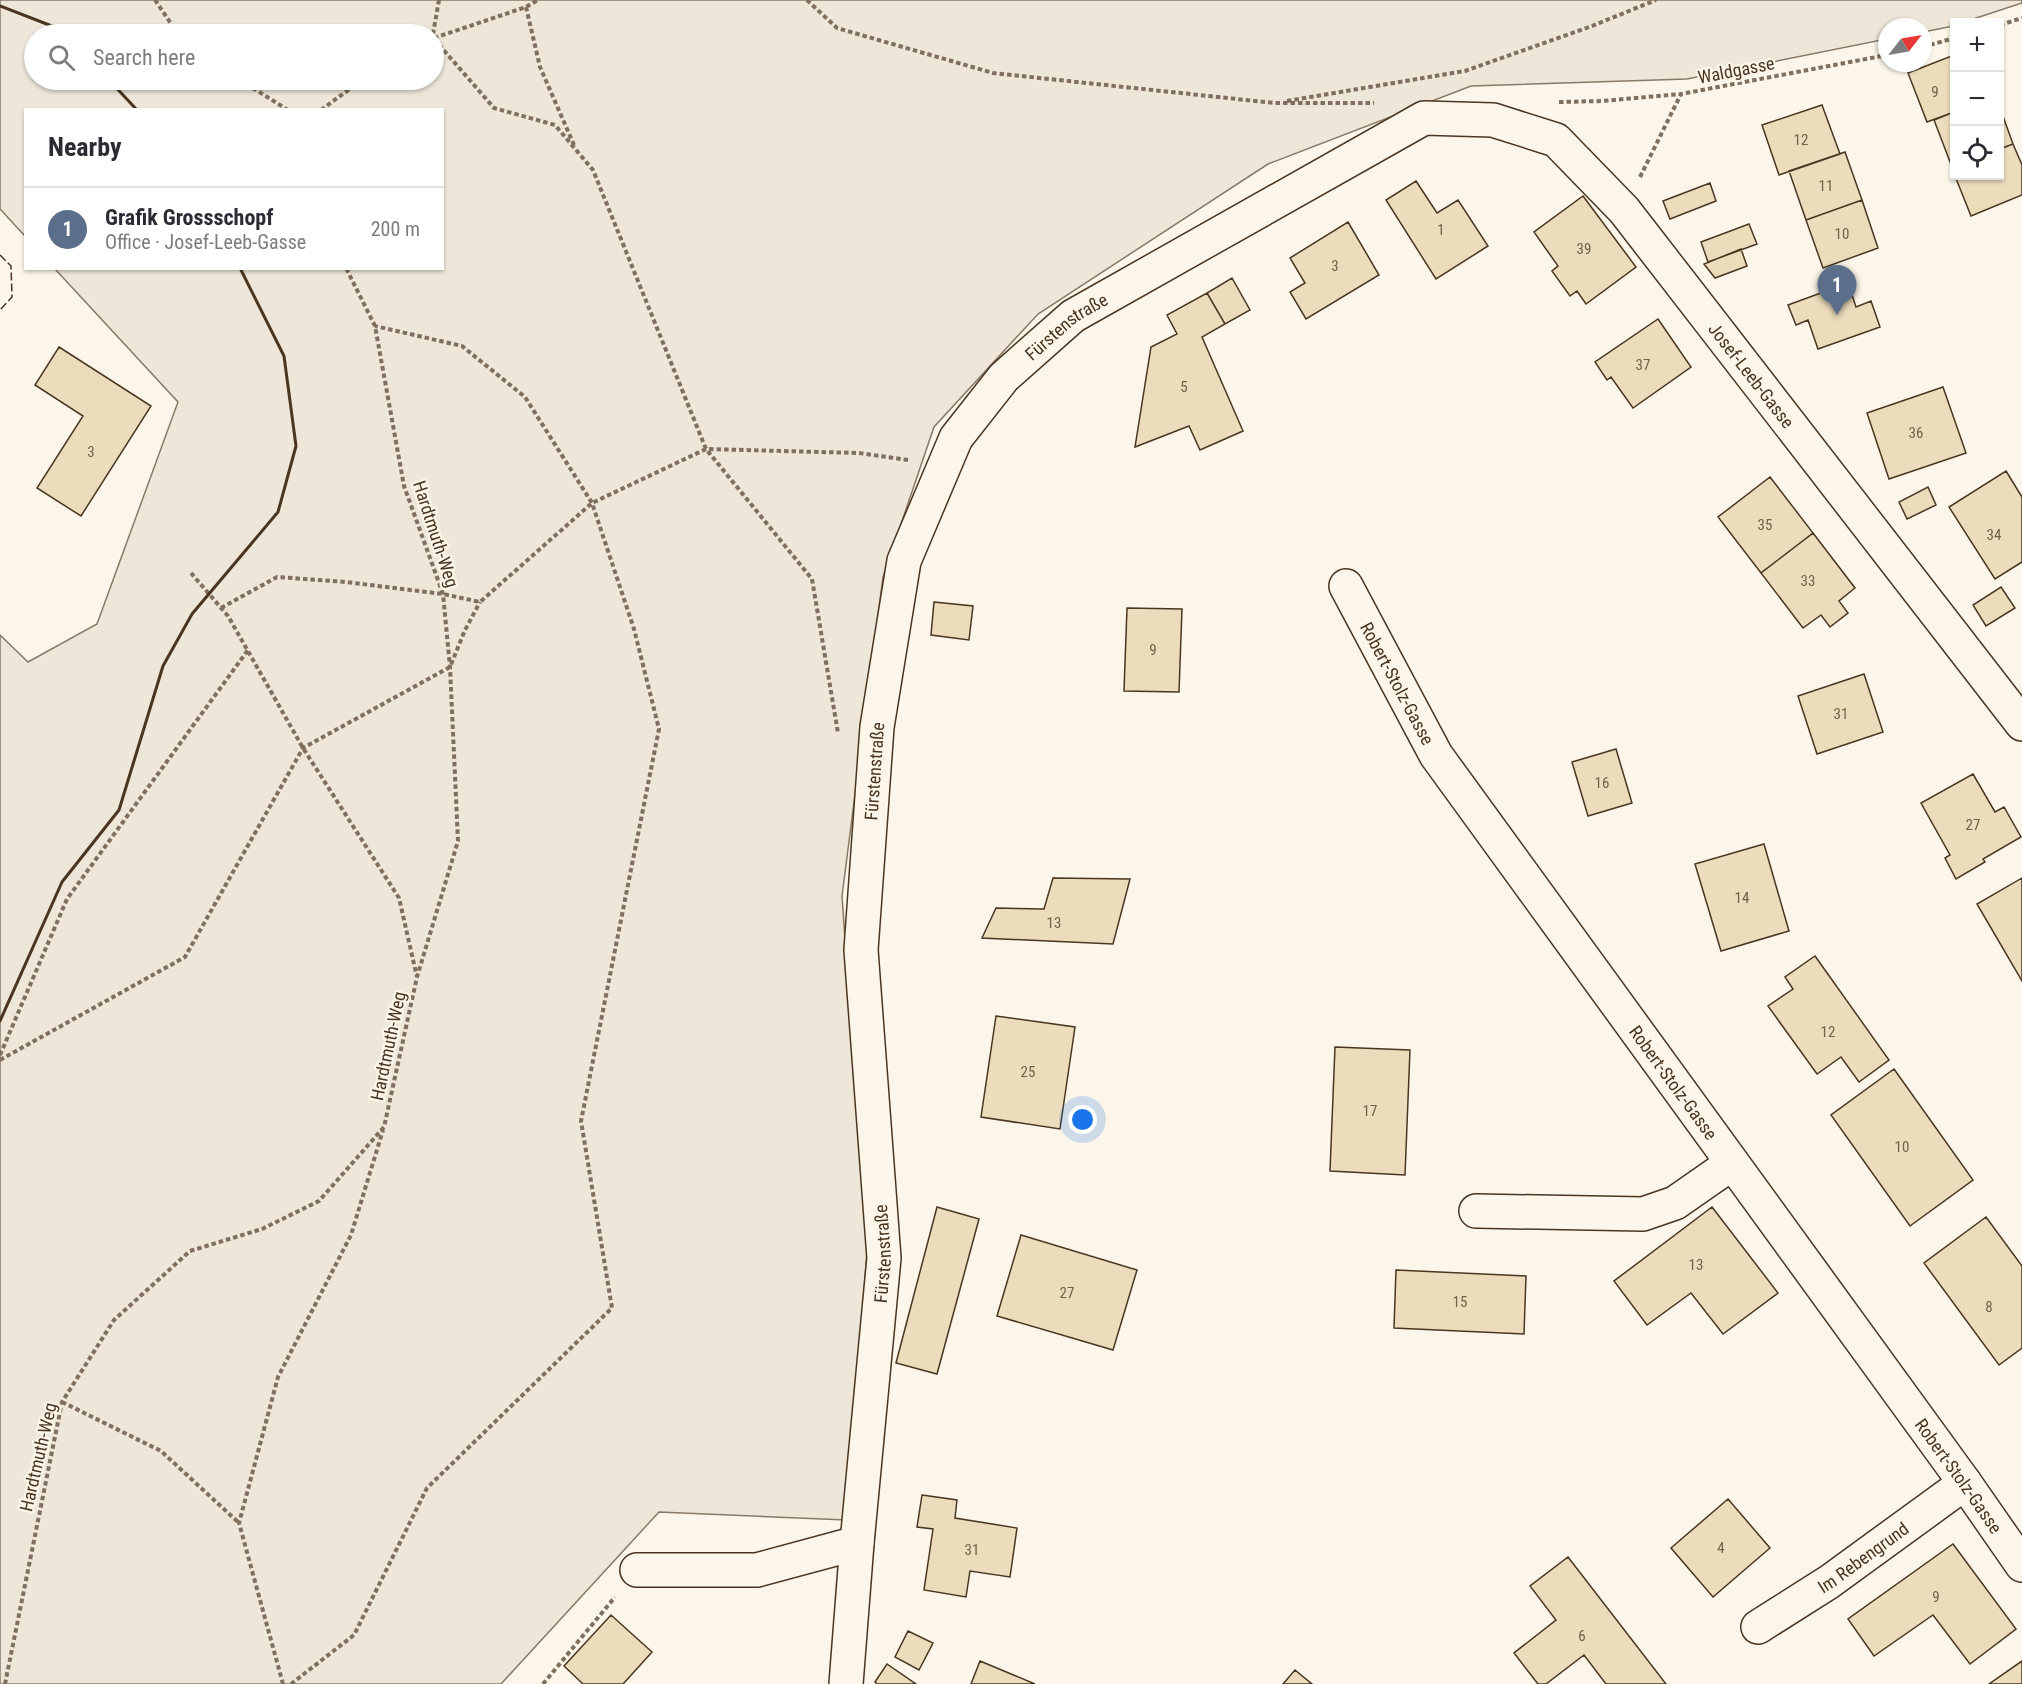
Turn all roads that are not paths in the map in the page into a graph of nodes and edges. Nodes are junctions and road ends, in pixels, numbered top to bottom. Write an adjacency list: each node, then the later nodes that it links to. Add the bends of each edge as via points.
1 (1424, 118): 3 (street, Josef-Leeb-Gasse, via 1493,120 1556,140 1624,210); 7 (street, Fürstenstraße, via 1073,316 1004,377 956,438 904,561 877,727 861,950 884,1258)
2 (1346, 586): 4 (street, Robert-Stolz-Gasse, via 1436,755)
3 (2022, 724)
4 (1731, 1164): 5 (street, via 1675,1203 1643,1214); 6 (street, Robert-Stolz-Gasse)
5 (1476, 1211)
6 (1965, 1483): 8 (street, Robert-Stolz-Gasse); 10 (street, Im Rebengrund, via 1829,1582)
7 (857, 1543): 9 (street, via 757,1570); 11 (street, Fürstenstraße)
8 (2022, 1565)
9 (638, 1570)
10 (1758, 1627)
11 (846, 1684)

